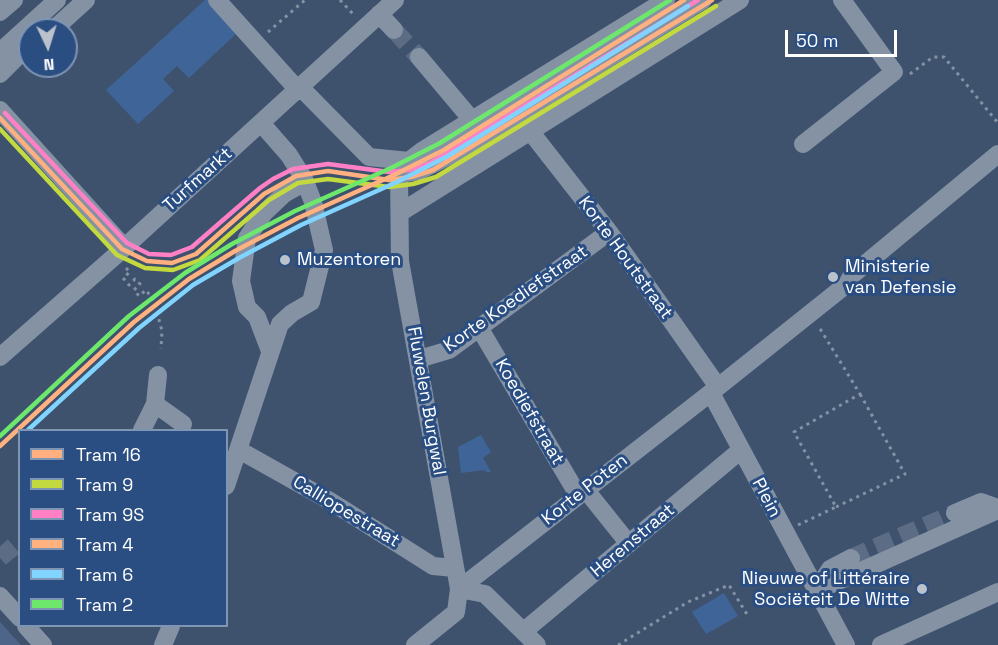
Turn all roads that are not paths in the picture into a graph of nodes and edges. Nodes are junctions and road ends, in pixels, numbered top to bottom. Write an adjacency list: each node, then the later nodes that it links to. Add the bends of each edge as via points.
1 (14, 0): 9 (street)
2 (57, 0): 12 (street)
3 (217, 0): 17 (street)
4 (394, 0): 10 (street, Turfmarkt)
5 (666, 0): 16 (street)
6 (703, 0): 16 (street)
7 (740, 0): 19 (street)
8 (842, 0): 23 (street, via 894,72)
9 (0, 12)
10 (379, 15): 11 (street); 17 (street, Turfmarkt)
11 (394, 30)
12 (0, 52)
13 (18, 56): 15 (street)
14 (419, 57): 20 (street)
15 (0, 74)
16 (549, 83): 19 (street); 20 (street); 25 (street, via 429,167 419,171)
17 (298, 90): 21 (street, Turfmarkt); 25 (street, via 305,92 370,158)
18 (0, 110): 29 (street)
19 (565, 110): 22 (street)
20 (472, 120): 25 (street)
21 (261, 123): 26 (street); 29 (street, Turfmarkt)
22 (530, 131): 27 (street); 28 (street, Korte Houtstraat)
23 (803, 144)
24 (998, 154): 35 (street, via 852,275 847,284)
25 (404, 167): 27 (street, Fluwelen Burgwal, via 398,184)
26 (304, 179): 31 (street, via 324,250 311,302 280,324); 31 (street, via 273,203 247,238 241,281 247,307 257,317)
27 (401, 212): 33 (street, Fluwelen Burgwal, via 400,261)
28 (609, 232): 30 (street, Korte Koediefstraat); 35 (street, Korte Houtstraat)
29 (124, 247): 32 (street, Turfmarkt)
30 (480, 328): 33 (street, Korte Koediefstraat, via 449,350); 42 (street, Koediefstraat)
31 (270, 351): 39 (street)
32 (0, 357)
33 (419, 359): 47 (street, Fluwelen Burgwal)
34 (158, 375): 36 (street)
35 (715, 390): 40 (street, Plein); 42 (street, Korte Poten)
36 (155, 404): 37 (street); 38 (street)
37 (183, 424)
38 (142, 429)
39 (239, 450): 41 (street); 47 (street, Calliopestraat, via 433,566)
40 (741, 450): 45 (street, Herenstraat); 49 (street, Plein)
41 (228, 480)
42 (581, 492): 45 (street, Koediefstraat); 48 (street, Korte Poten)
43 (998, 509): 44 (street, via 981,502); 49 (street)
44 (955, 513)
45 (629, 544): 55 (street, Herenstraat)
46 (851, 558): 49 (street, via 830,568)
47 (455, 568): 48 (street, Fluwelen Burgwal)
48 (459, 589): 55 (street, via 484,594); 58 (street, via 456,612)
49 (816, 591): 60 (street, Plein)
50 (998, 591): 61 (street)
51 (0, 596): 52 (street)
52 (18, 616)
53 (27, 627): 56 (street)
54 (171, 627): 57 (street)
55 (524, 631): 59 (street)
56 (43, 645)
57 (163, 645)
58 (416, 645)
59 (537, 645)
60 (846, 645)
61 (881, 645)

